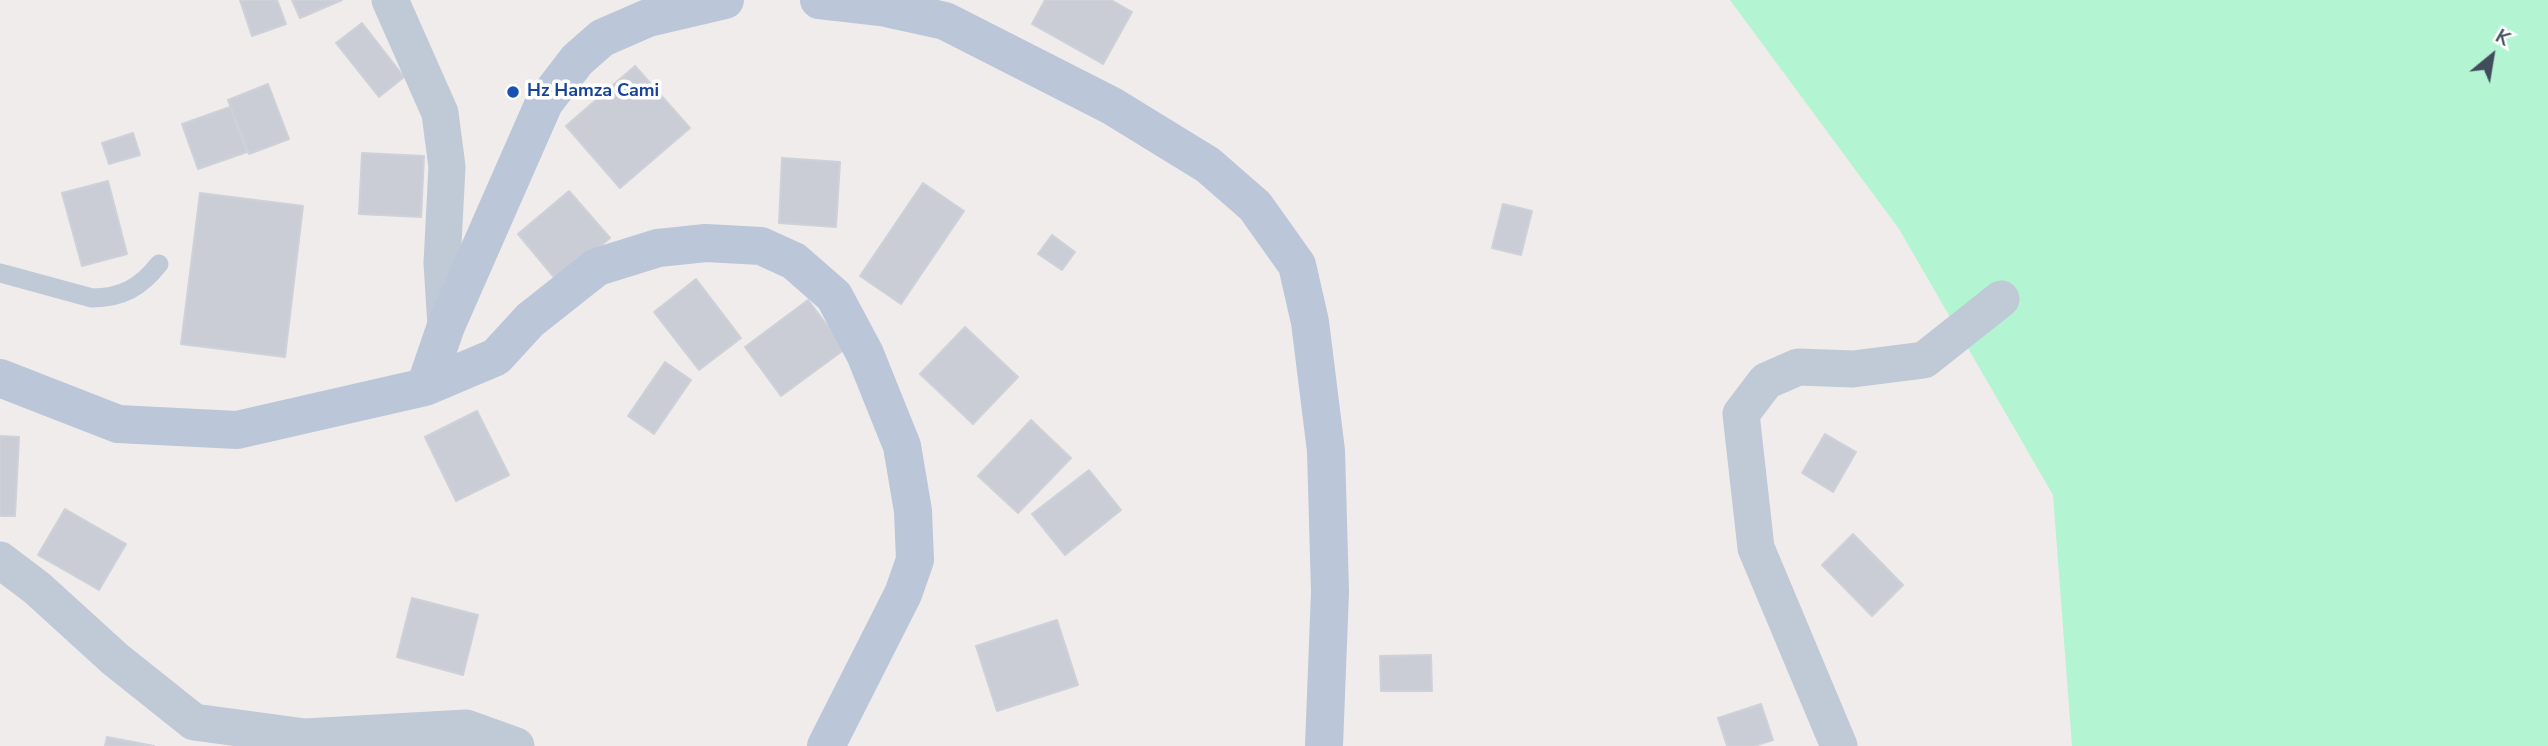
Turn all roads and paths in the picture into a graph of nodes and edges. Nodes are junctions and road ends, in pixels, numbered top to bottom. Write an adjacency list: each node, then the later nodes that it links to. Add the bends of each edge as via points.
1 (390, 0): 7 (street, via 440,113 447,167 442,263)
2 (725, 0): 7 (street, via 648,18 602,38 577,60 544,103)
3 (819, 0): 13 (street, via 945,21 1112,106 1208,165 1255,206 1297,265 1310,322 1326,451 1330,592)
4 (159, 264): 5 (lane, via 133,289 107,298)
5 (0, 273)
6 (2001, 299): 14 (street, via 1924,360 1853,369 1798,367 1766,381 1741,414 1756,548)
7 (446, 326): 9 (street)
8 (0, 378): 9 (street, via 118,424 237,430)
9 (425, 387): 12 (street, via 496,357 530,320 597,267 658,248 706,243 761,246 794,261 834,296 902,446 915,560 903,594)
10 (0, 560): 11 (street, via 194,722 305,737 466,728)
11 (516, 746)
12 (826, 746)
13 (1324, 746)
14 (1839, 746)

